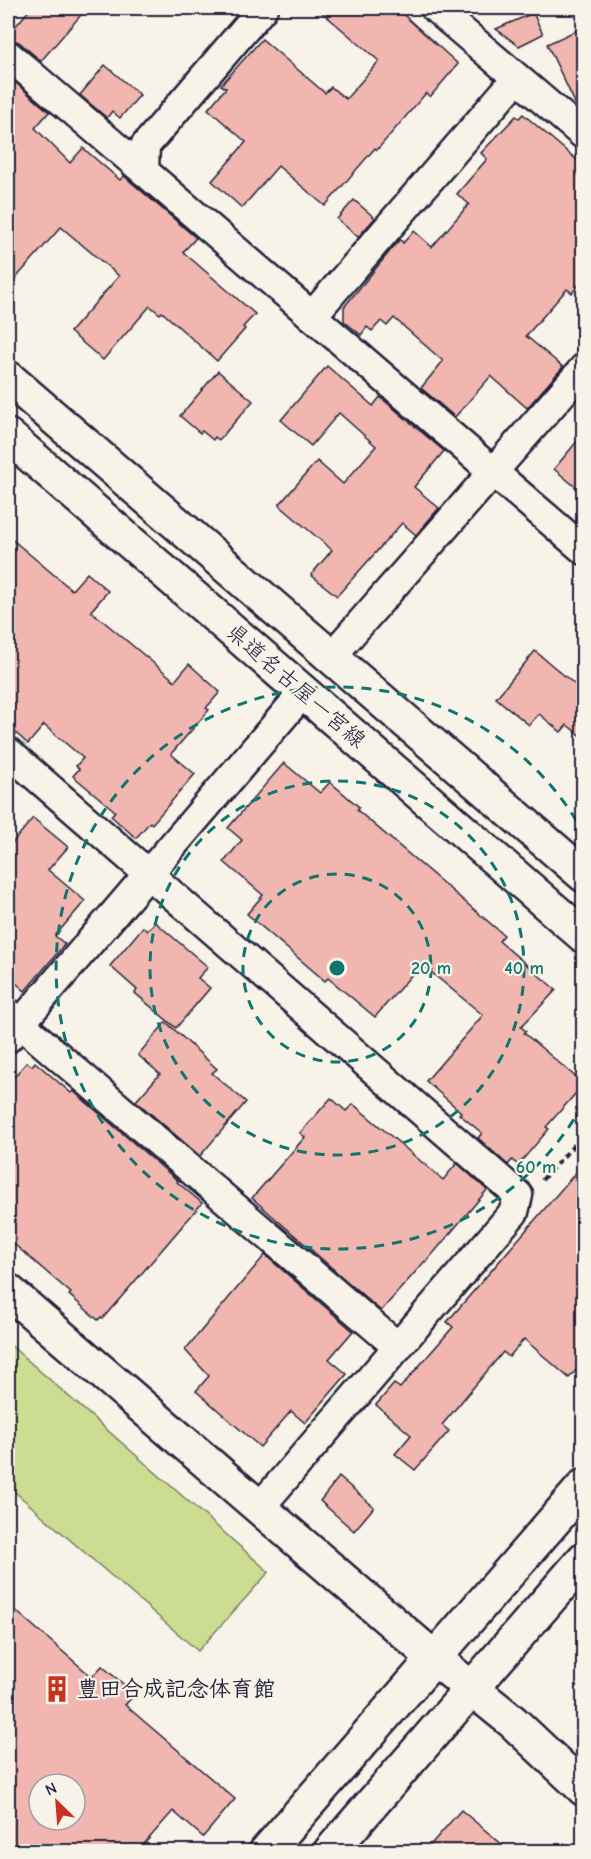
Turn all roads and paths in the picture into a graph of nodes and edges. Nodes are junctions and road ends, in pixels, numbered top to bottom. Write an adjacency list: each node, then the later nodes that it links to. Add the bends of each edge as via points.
1 (263, 8): 6 (street, via 145,146)
2 (435, 8): 4 (street)
3 (8, 55): 6 (street)
4 (517, 78): 5 (street); 7 (street)
5 (584, 135)
6 (144, 171): 7 (street)
7 (312, 316): 11 (street)
8 (584, 368): 11 (street)
9 (8, 378): 13 (street, 県道名古屋一宮線)
10 (8, 436): 14 (street, 県道名古屋一宮線)
11 (493, 472): 12 (street); 13 (street)
12 (584, 550)
13 (331, 657): 17 (street, 県道名古屋一宮線)
14 (303, 693): 16 (street); 18 (street, 県道名古屋一宮線)
15 (8, 752): 16 (street)
16 (148, 874): 19 (street); 21 (street, via 518,1195)
17 (584, 875)
18 (584, 936)
19 (12, 1025): 23 (street)
20 (584, 1134): 21 (path)
21 (514, 1212): 23 (street)
22 (8, 1291): 25 (street)
23 (398, 1347): 25 (street)
24 (584, 1486): 27 (street)
25 (259, 1508): 27 (street)
26 (584, 1559): 28 (street)
27 (434, 1658): 28 (street); 30 (street)
28 (471, 1689): 29 (street, via 513,1722); 31 (street)
29 (584, 1789)
30 (266, 1851)
31 (330, 1851)

